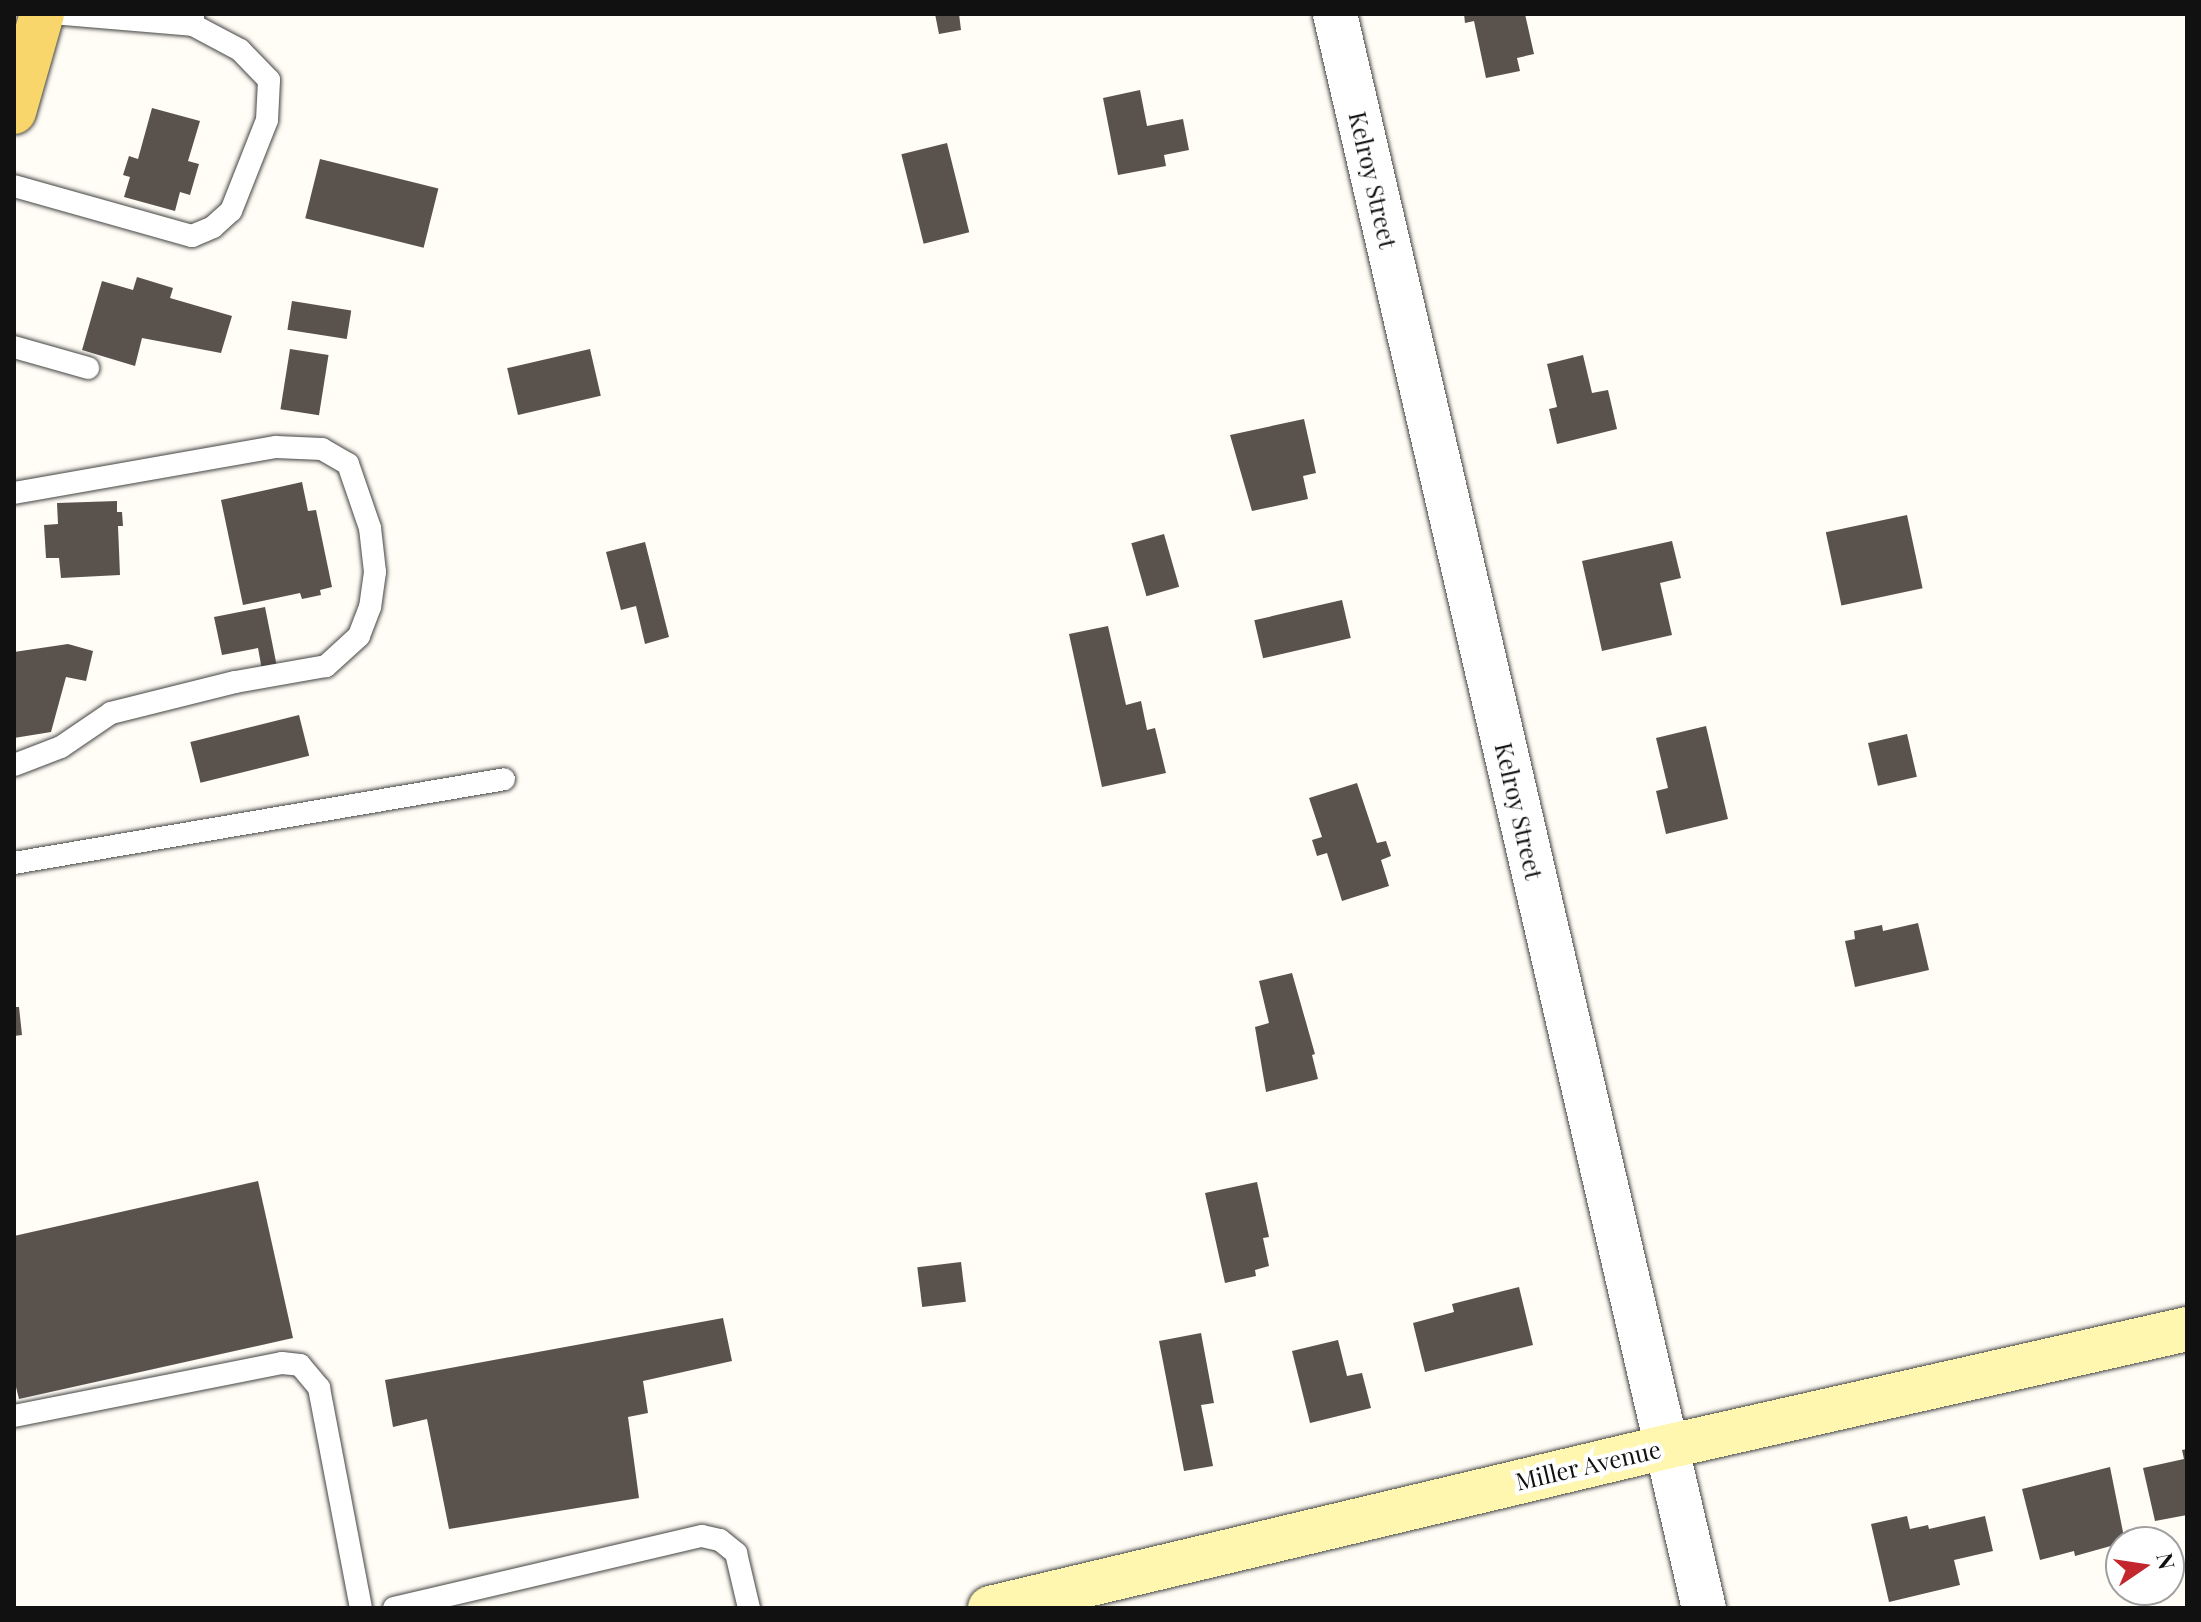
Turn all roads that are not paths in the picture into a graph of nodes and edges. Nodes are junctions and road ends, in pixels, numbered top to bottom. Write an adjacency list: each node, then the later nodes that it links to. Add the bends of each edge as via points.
1 (42, 14): 5 (main road)
2 (63, 14): 4 (lane)
3 (1335, 14): 15 (street, Kelroy Street)
4 (193, 20): 6 (lane, via 240,50 269,80 267,120 231,211 192,236)
5 (14, 112)
6 (14, 186)
7 (14, 347): 8 (lane)
8 (88, 368)
9 (14, 493): 10 (lane, via 276,447 322,449 348,464 370,528 375,572 359,636 326,666 111,713 61,747)
10 (14, 765)
11 (504, 779): 12 (lane)
12 (14, 863)
13 (2187, 1329): 15 (main road, Miller Avenue)
14 (14, 1416): 16 (lane, via 282,1363 300,1365 319,1388)
15 (1666, 1447): 19 (main road, Miller Avenue); 20 (street, Kelroy Street)
16 (361, 1608)
17 (394, 1608): 18 (lane, via 702,1536 720,1540 736,1553)
18 (749, 1608)
19 (990, 1608)
20 (1704, 1608)

